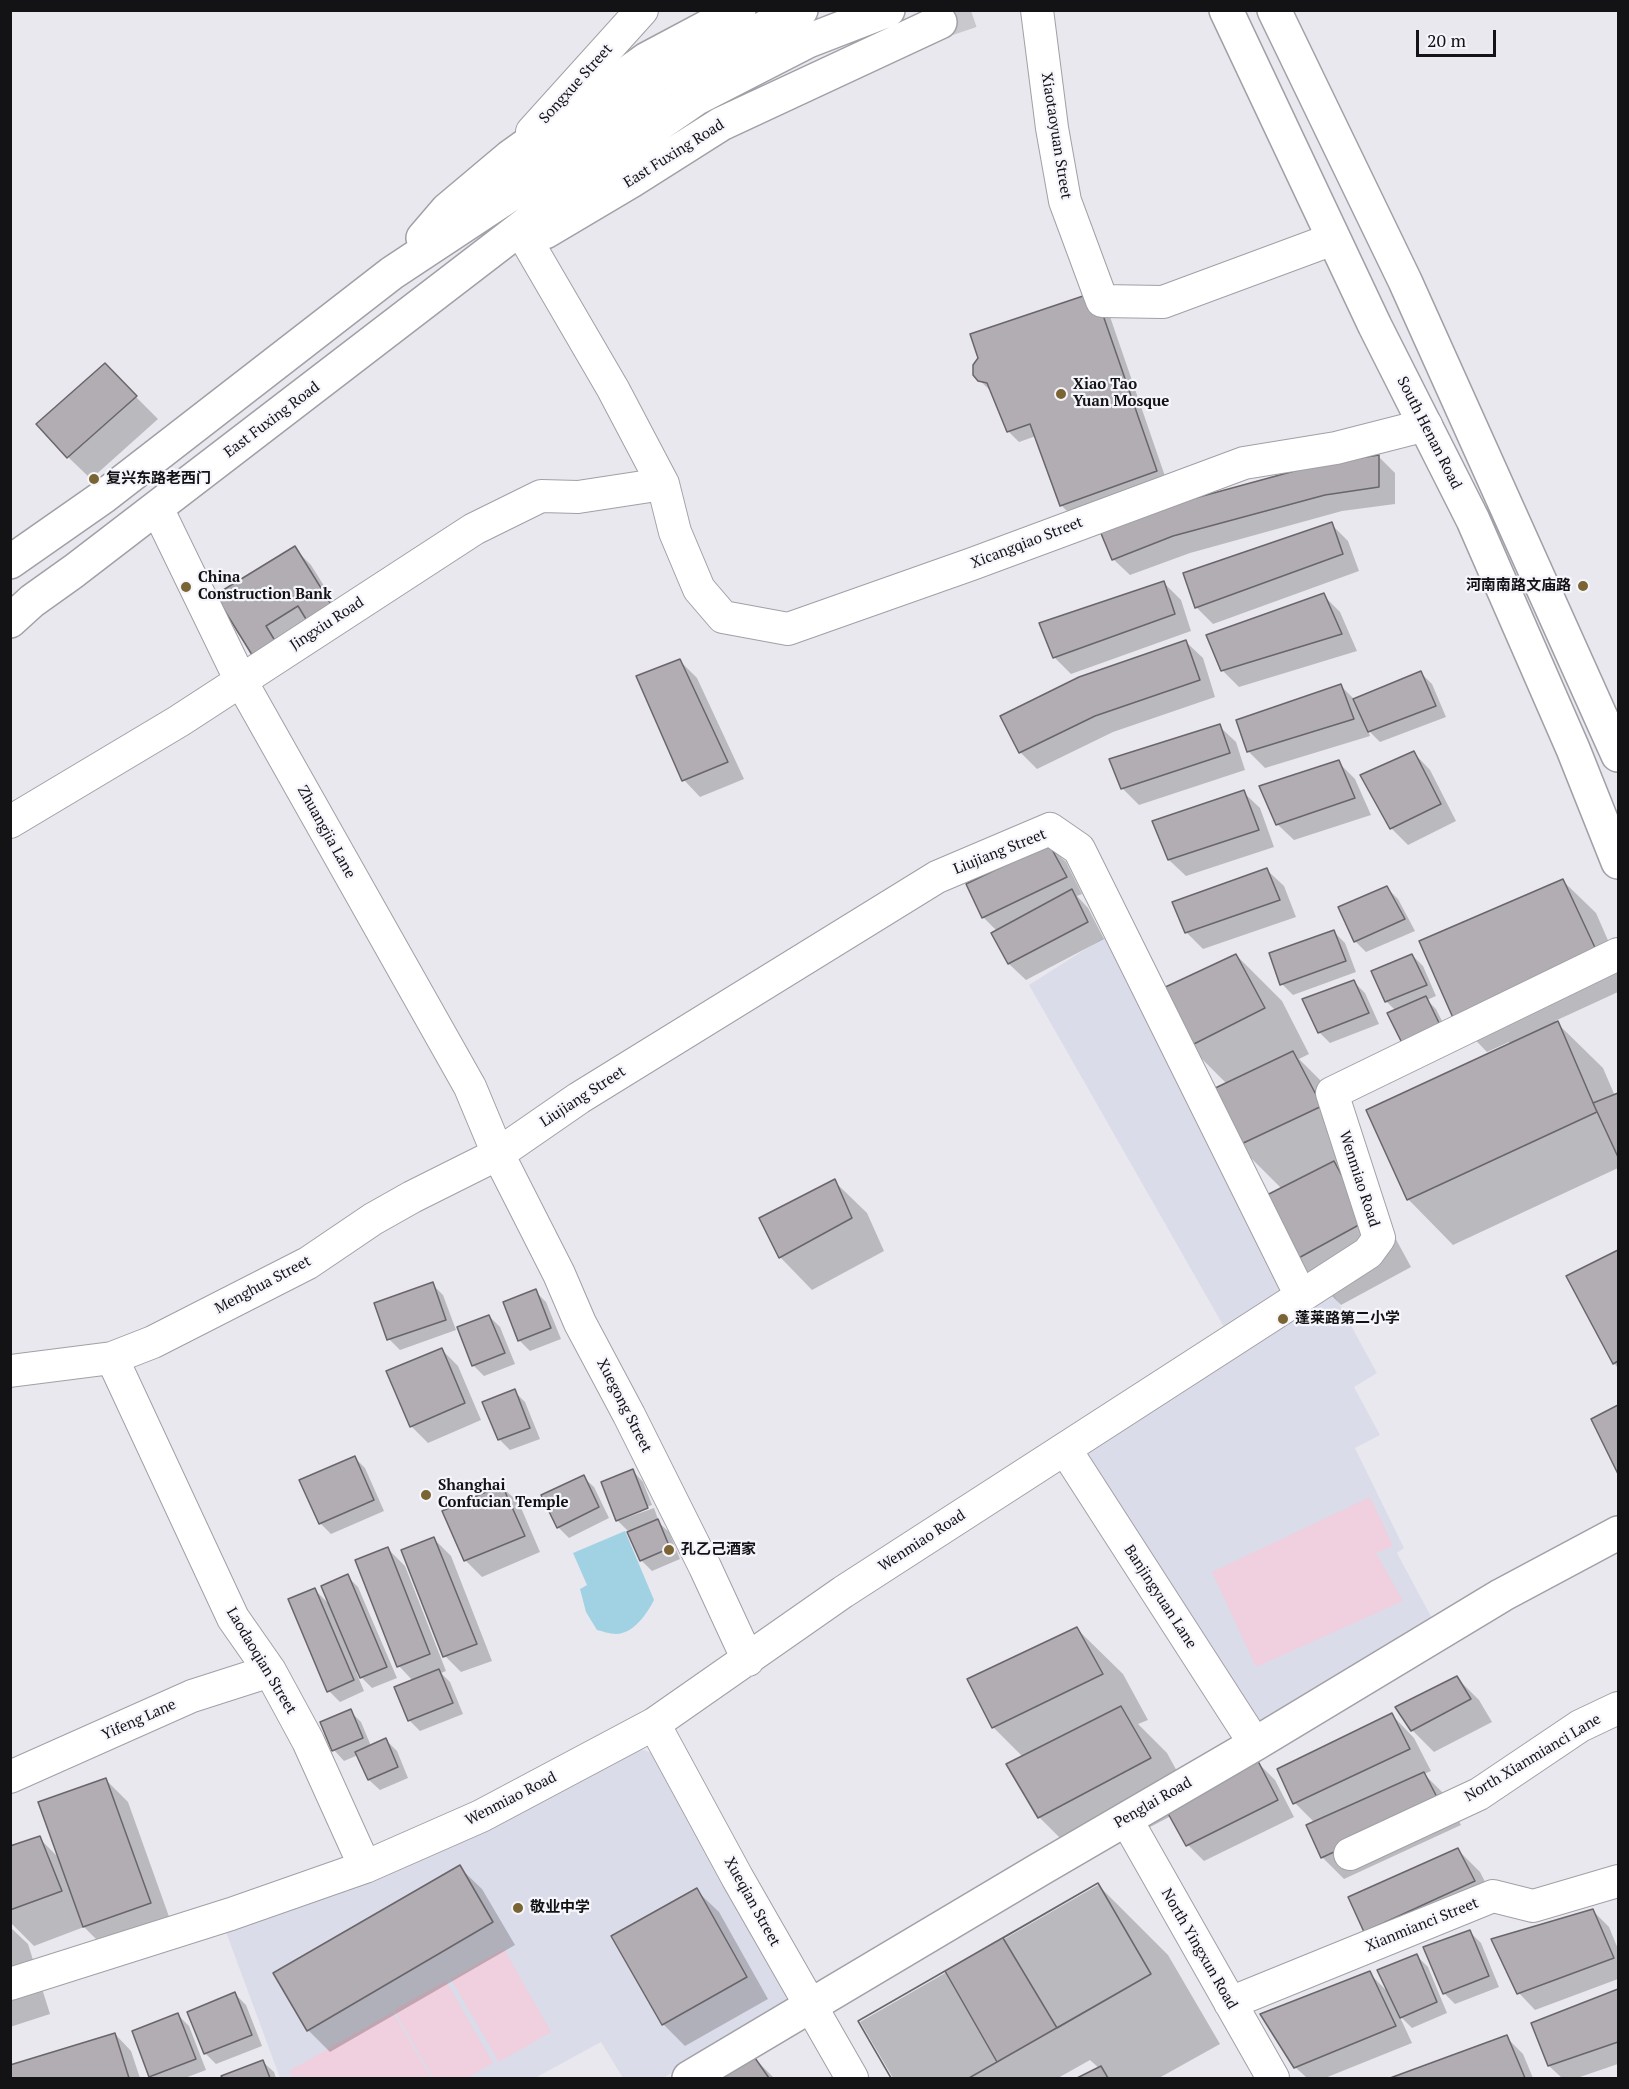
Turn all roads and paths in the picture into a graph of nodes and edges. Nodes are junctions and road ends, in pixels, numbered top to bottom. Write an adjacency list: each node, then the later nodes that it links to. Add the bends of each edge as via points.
1 (642, 10): 9 (street, Songxue Street)
2 (739, 10): 9 (main road, via 647,59)
3 (801, 10): 12 (main road, via 662,82 522,188)
4 (888, 10): 13 (main road, East Fuxing Road, via 808,41 697,98)
5 (1038, 10): 10 (street, Xiaotaoyuan Street, via 1065,201 1102,301 1163,302)
6 (1226, 10): 10 (main road, South Henan Road)
7 (1274, 10): 20 (main road, via 1405,281)
8 (939, 22): 11 (main road, East Fuxing Road, via 721,124)
9 (510, 157): 12 (main road, via 447,210)
10 (1333, 240): 14 (main road, South Henan Road)
11 (528, 243): 13 (main road, East Fuxing Road); 15 (street)
12 (392, 273): 17 (main road, via 103,497)
13 (420, 306): 16 (main road, East Fuxing Road)
14 (1426, 425): 15 (street, Xicangqiao Street, via 1336,448 1244,463 788,629 723,617 699,589 675,532); 22 (main road, South Henan Road, via 1473,520)
15 (663, 484): 19 (street, Jingxiu Road, via 578,498 541,496 474,528)
16 (157, 508): 18 (main road, East Fuxing Road); 19 (street, Zhuangjia Lane)
17 (10, 562)
18 (10, 621)
19 (241, 681): 21 (street, Jingxiu Road); 24 (street, Zhuangjia Lane, via 470,1087)
20 (1618, 755)
21 (10, 822)
22 (1618, 862)
23 (1618, 954): 25 (street, Wenmiao Road, via 1332,1094 1379,1238 1368,1253)
24 (498, 1154): 25 (street, Liujiang Street, via 579,1098 937,878 1050,829 1078,849); 26 (street, Menghua Street, via 373,1219 308,1263 153,1342); 30 (street, Xuegong Street)
25 (1301, 1296): 28 (street, Wenmiao Road)
26 (112, 1358): 27 (street, Menghua Street); 31 (street, Laodaoqian Street, via 233,1618)
27 (10, 1371)
28 (1065, 1449): 30 (street, Wenmiao Road, via 843,1592); 34 (street, Banjingyuan Lane)
29 (1618, 1533): 34 (main road, Penglai Road, via 1502,1594)
30 (748, 1660): 33 (street, Wenmiao Road)
31 (270, 1671): 35 (street, Yifeng Lane, via 192,1696); 38 (street, Laodaoqian Street, via 308,1741)
32 (1618, 1708): 37 (street, North Xianmianci Lane, via 1580,1726 1479,1794)
33 (654, 1724): 38 (street, Wenmiao Road, via 481,1816); 42 (street, Xueqian Street)
34 (1255, 1744): 36 (main road, Penglai Road)
35 (10, 1777)
36 (1125, 1819): 41 (street, North Yingxun Road); 42 (main road, Penglai Road)
37 (1350, 1854)
38 (365, 1866): 40 (street, Wenmiao Road, via 231,1914)
39 (1618, 1881): 41 (street, Xianmianci Street, via 1533,1906 1493,1896)
40 (10, 1984)
41 (1230, 2003): 45 (street, North Yingxun Road)
42 (811, 2006): 43 (main road, Penglai Road); 44 (street, Xueqian Street)
43 (690, 2079)
44 (852, 2079)
45 (1273, 2079)

